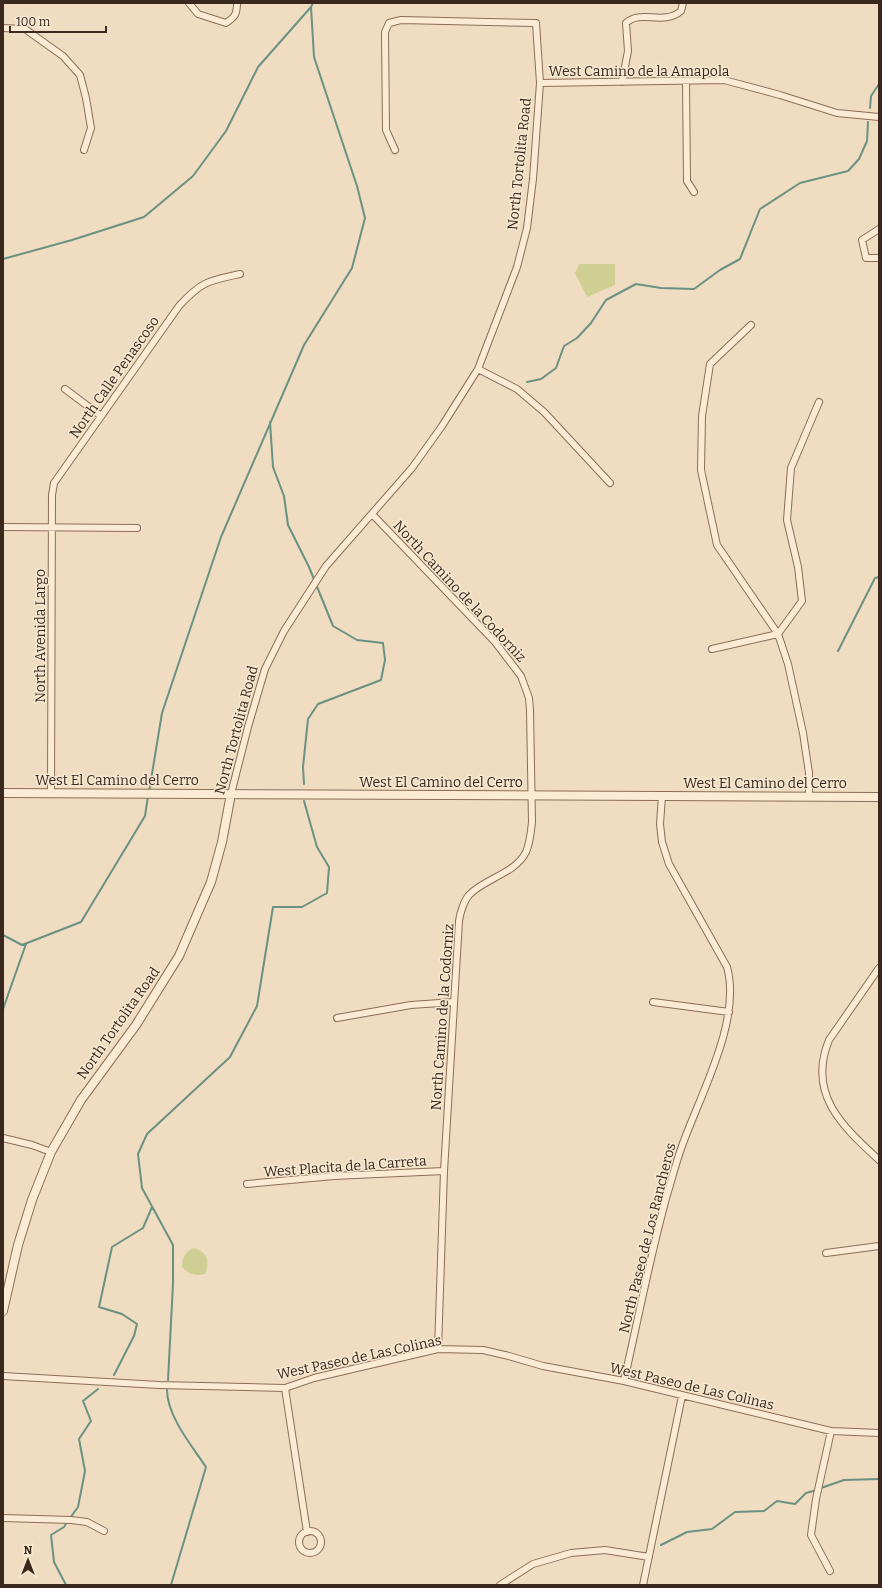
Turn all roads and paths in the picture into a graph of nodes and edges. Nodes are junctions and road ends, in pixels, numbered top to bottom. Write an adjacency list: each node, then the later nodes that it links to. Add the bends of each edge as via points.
1 (188, 3): 2 (street, via 198,14 226,23 234,18)
2 (237, 3)
3 (683, 3): 6 (street, via 681,11 675,17 637,18 626,23 628,51)
4 (3, 28): 9 (street, via 25,29 62,56 80,75 90,128)
5 (686, 81): 6 (street, West Camino de la Amapola); 8 (street, West Camino de la Amapola, via 724,80 838,113); 11 (street, via 687,181)
6 (622, 82): 7 (street, West Camino de la Amapola)
7 (540, 83): 10 (street, West Camino de la Amapola, via 536,23 401,20 389,23 385,32 386,130); 16 (street, North Tortolita Road, via 527,228 517,267)
8 (879, 117)
9 (84, 150)
10 (395, 150)
11 (694, 192)
12 (879, 229): 13 (street, via 862,240 866,258)
13 (879, 258)
14 (240, 274): 19 (street, North Calle Penascoso, via 211,280 194,289 179,306)
15 (751, 325): 25 (street, via 710,364 702,416 701,470 717,545)
16 (478, 369): 20 (street, via 518,389 544,412); 21 (street, North Tortolita Road, via 412,468)
17 (64, 389): 19 (street)
18 (819, 402): 25 (street, via 791,468 787,520 798,567 802,601)
19 (101, 416): 23 (street, North Calle Penascoso, via 54,483)
20 (610, 483)
21 (372, 514): 29 (street, North Tortolita Road, via 326,566 284,631 265,669); 30 (street, North Camino de la Codorniz, via 490,637 521,676 530,704)
22 (3, 527): 23 (street)
23 (52, 528): 24 (street); 28 (street, North Avenida Largo)
24 (137, 528)
25 (778, 634): 26 (street); 32 (street, via 788,664 803,732 809,773)
26 (712, 649)
27 (3, 793): 28 (street, West El Camino del Cerro)
28 (51, 793): 29 (street, West El Camino del Cerro)
29 (231, 794): 30 (street, West El Camino del Cerro); 40 (street, North Tortolita Road, via 211,882 179,956 136,1025 81,1100)
30 (532, 795): 31 (street, West El Camino del Cerro); 35 (street, North Camino de la Codorniz, via 532,822 526,853 504,873 468,896 461,913)
31 (662, 796): 32 (street, West El Camino del Cerro); 37 (street, North Paseo de Los Rancheros, via 662,842 669,864 727,967 732,996)
32 (809, 796): 33 (street, West El Camino del Cerro)
33 (879, 797)
34 (879, 968): 41 (street, via 829,1040 821,1072 828,1102 838,1118)
35 (454, 1002): 38 (street, via 411,1005); 42 (street, North Camino de la Codorniz)
36 (653, 1002): 37 (street)
37 (728, 1012): 49 (street, North Paseo de Los Rancheros, via 724,1035 681,1147)
38 (337, 1018)
39 (3, 1138): 40 (street)
40 (51, 1152): 46 (street, North Tortolita Road, via 18,1245)
41 (879, 1160)
42 (444, 1172): 43 (street, West Placita de la Carreta, via 334,1176); 47 (street, North Camino de la Codorniz)
43 (247, 1184)
44 (879, 1246): 45 (street)
45 (826, 1253)
46 (3, 1310)
47 (438, 1349): 49 (street, West Paseo de Las Colinas, via 483,1350 543,1366); 50 (street, West Paseo de Las Colinas, via 314,1378)
48 (3, 1376): 50 (street, West Paseo de Las Colinas, via 159,1385)
49 (624, 1381): 51 (street, West Paseo de Las Colinas)
50 (285, 1388): 56 (street)
51 (682, 1396): 52 (street, West Paseo de Las Colinas); 57 (street)
52 (831, 1431): 53 (street, West Paseo de Las Colinas); 58 (street, via 811,1535)
53 (879, 1433)
54 (3, 1518): 55 (street, via 71,1520 87,1522)
55 (104, 1530)
56 (307, 1532)
57 (649, 1557): 59 (street, via 605,1550 570,1553 533,1564); 60 (street)
58 (830, 1571)
59 (500, 1585)
60 (643, 1585)

